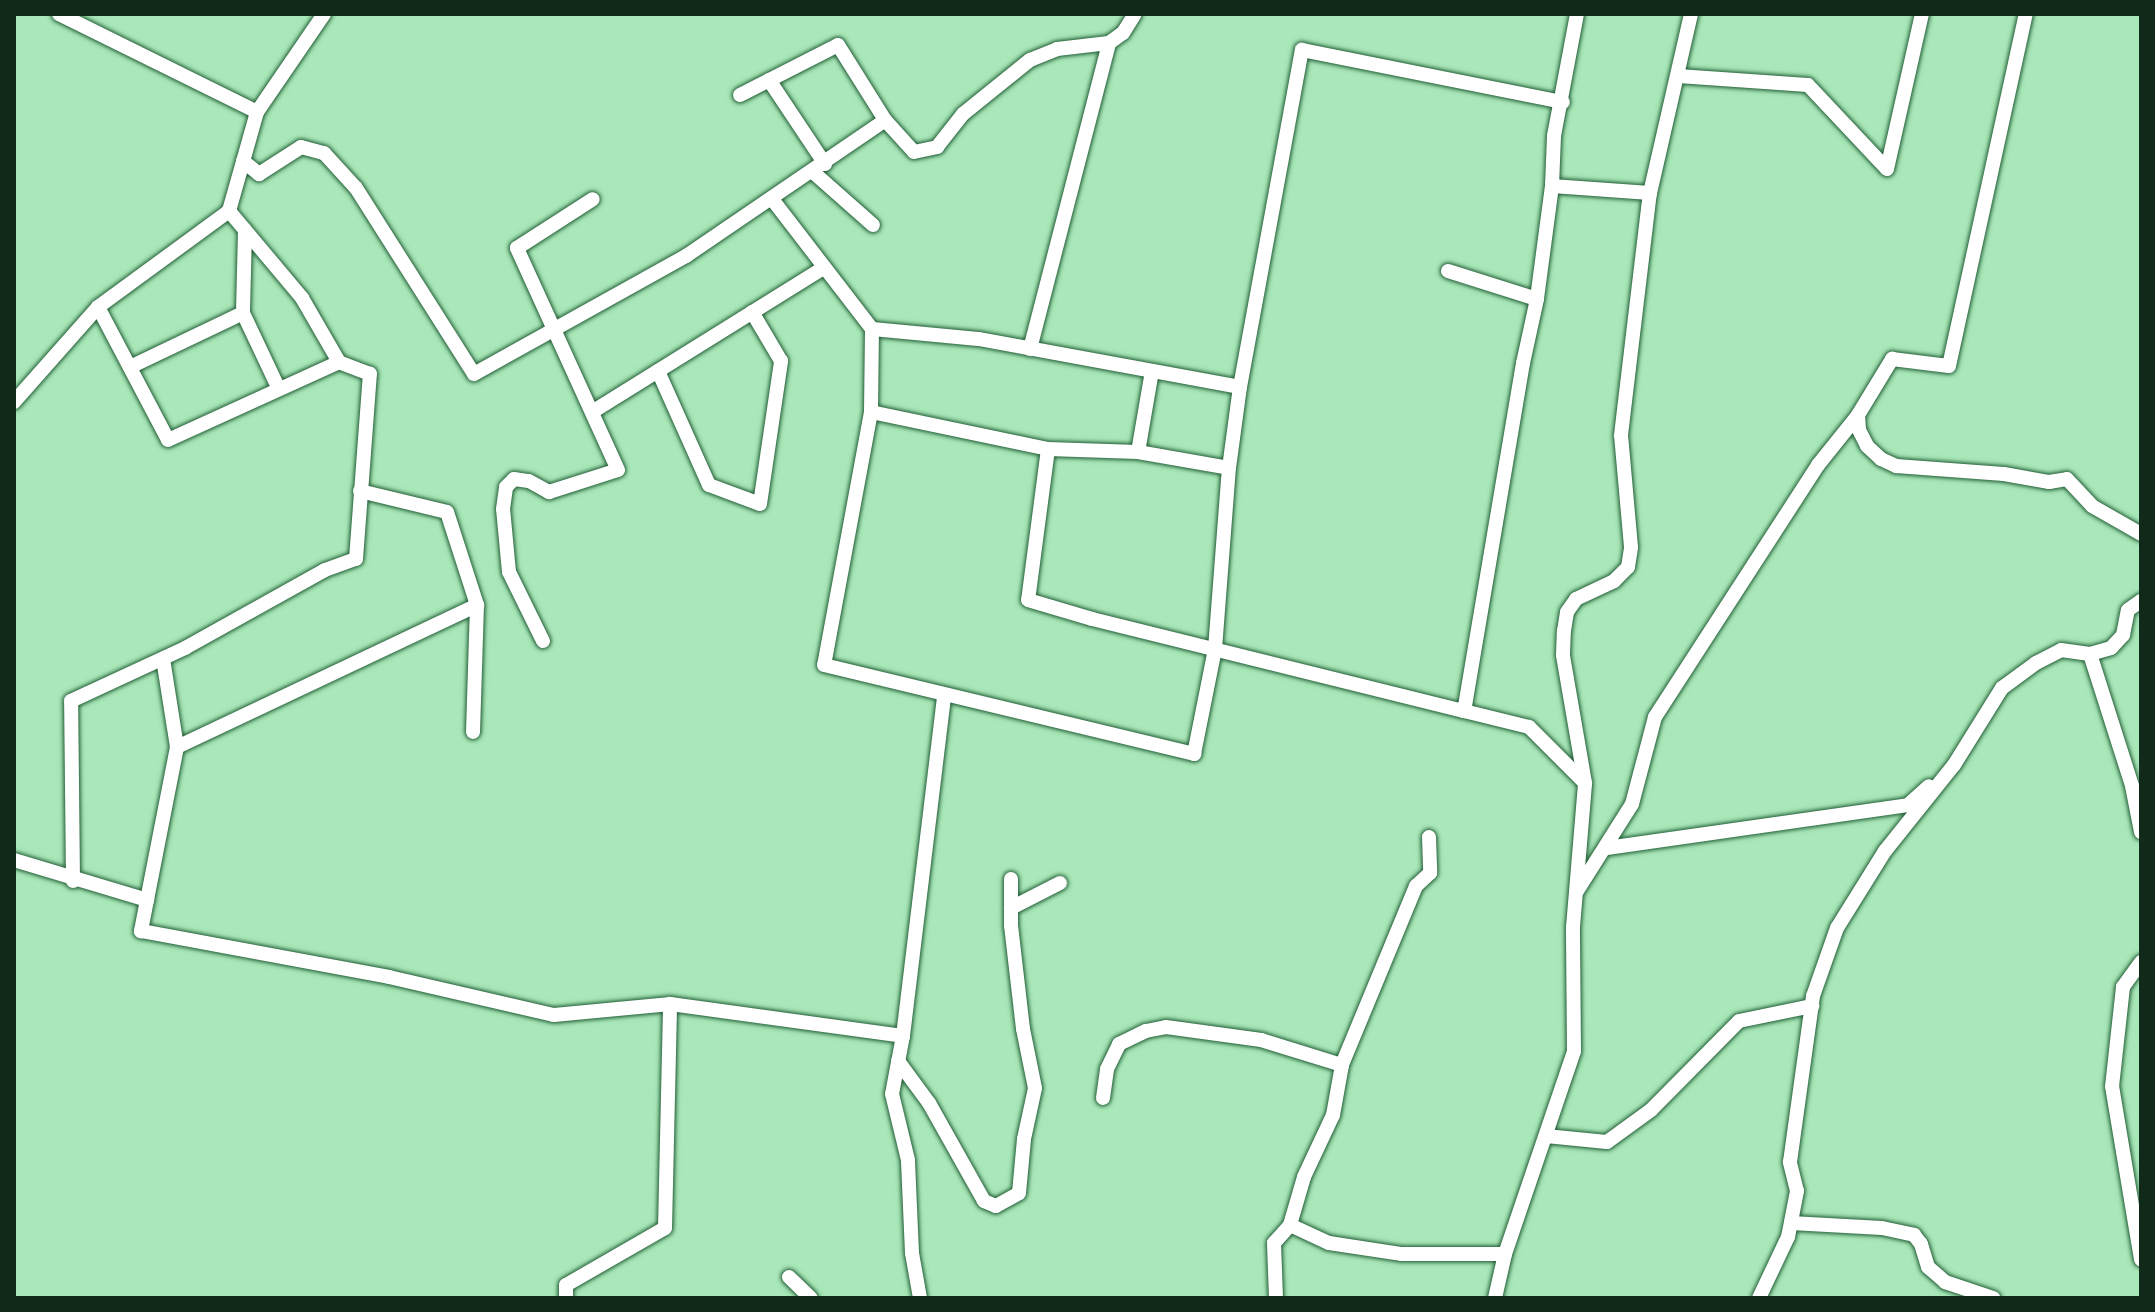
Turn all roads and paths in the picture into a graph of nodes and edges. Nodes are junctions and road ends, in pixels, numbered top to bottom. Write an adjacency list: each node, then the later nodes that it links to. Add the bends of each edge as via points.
1 (59, 14): 9 (street)
2 (97, 14): 9 (street)
3 (324, 14): 15 (street)
4 (1135, 14): 10 (street)
5 (1577, 14): 14 (street)
6 (1691, 14): 11 (street)
7 (1922, 14): 11 (street, via 1887,169 1808,85)
8 (2026, 14): 44 (street, via 1949,366 1892,359)
9 (88, 28): 15 (street)
10 (1109, 43): 16 (street, via 1057,49 1030,60 963,114 937,147 914,152); 34 (street)
11 (1678, 76): 20 (street)
12 (769, 80): 13 (street); 16 (street, via 838,45); 18 (street)
13 (740, 95)
14 (1563, 102): 19 (street, via 1554,136); 40 (street, via 1302,50)
15 (257, 112): 17 (street)
16 (885, 120): 18 (street)
17 (243, 161): 23 (street); 33 (street, via 259,174 301,147 324,153 356,188 474,374)
18 (819, 168): 22 (street); 24 (street)
19 (1552, 186): 20 (street); 28 (street)
20 (1650, 193): 61 (street, via 1621,435 1628,567 1614,581 1576,599 1564,631 1563,655)
21 (593, 199): 33 (street, via 517,248)
22 (772, 199): 26 (street); 33 (street)
23 (229, 211): 25 (street); 29 (street)
24 (873, 225)
25 (245, 230): 31 (street); 35 (street, via 302,298)
26 (823, 268): 30 (street); 32 (street)
27 (1448, 271): 28 (street)
28 (1537, 299): 57 (street)
29 (98, 307): 36 (street); 41 (street)
30 (752, 312): 37 (street); 37 (street, via 781,361 760,504 709,485)
31 (243, 313): 36 (street); 39 (street)
32 (872, 329): 34 (street); 43 (street)
33 (556, 331): 42 (street)
34 (1030, 349): 38 (street)
35 (339, 362): 39 (street); 48 (street, via 370,374)
36 (130, 367): 39 (street, via 168,440)
37 (658, 371): 42 (street)
38 (1152, 371): 40 (street); 46 (street)
39 (278, 387)
40 (1240, 387): 47 (street)
41 (14, 402)
42 (592, 412): 52 (street, via 618,470 549,492 514,479 506,487 509,572)
43 (871, 412): 45 (street); 56 (street, via 824,665)
44 (1858, 415): 49 (street, via 1867,446 1896,466 2049,482 2067,479 2092,506); 65 (street, via 1818,465 1655,717 1632,804)
45 (1048, 449): 46 (street); 53 (street, via 1028,600)
46 (1138, 452): 47 (street)
47 (1229, 468): 53 (street)
48 (360, 491): 51 (street, via 447,512); 55 (street, via 356,559 325,570)
49 (2141, 534)
50 (2141, 601): 54 (street, via 2128,610 2123,635 2111,648)
51 (477, 605): 58 (street); 59 (street)
52 (543, 641)
53 (1215, 649): 56 (street, via 1194,754); 57 (street)
54 (2090, 654): 60 (street, via 2061,650 2002,688); 62 (street)
55 (163, 659): 59 (street); 68 (street, via 71,701)
56 (944, 696): 76 (street)
57 (1464, 711): 61 (street, via 1529,727)
58 (473, 732)
59 (177, 747): 71 (street)
60 (1954, 765): 65 (street, via 1908,805); 75 (street, via 1857,891 1837,928)
61 (1585, 783): 70 (street)
62 (2137, 785): 63 (street)
63 (2141, 832)
64 (1429, 837): 78 (street, via 1430,873 1416,886)
65 (1607, 848): 70 (street)
66 (14, 860): 68 (street)
67 (1011, 879): 72 (street)
68 (73, 881): 71 (street)
69 (1060, 883): 72 (street)
70 (1577, 891): 80 (street, via 1574,1051)
71 (147, 900): 74 (street, via 141,931 389,977 554,1015)
72 (1011, 908): 77 (street, via 1023,1029 1035,1088 1019,1193 996,1206 984,1201 929,1103)
73 (2141, 962): 84 (street, via 2123,987 2112,1086)
74 (670, 1004): 76 (street); 86 (street, via 665,1228 566,1285)
75 (1812, 1006): 80 (street, via 1739,1021 1651,1110 1607,1142); 81 (street, via 1790,1162 1797,1191)
76 (903, 1036): 77 (street)
77 (898, 1061): 88 (street, via 892,1094 908,1160 912,1253)
78 (1342, 1065): 79 (street, via 1261,1040 1166,1027 1119,1044 1107,1069); 82 (street, via 1333,1115 1304,1177)
79 (1103, 1098)
80 (1546, 1136): 83 (street)
81 (1791, 1223): 91 (street); 92 (street, via 1914,1235 1928,1267 1945,1282)
82 (1290, 1225): 83 (street, via 1329,1243 1402,1254); 89 (street, via 1274,1243)
83 (1505, 1254): 90 (street)
84 (2141, 1260)
85 (789, 1277): 87 (street)
86 (566, 1298)
87 (811, 1298)
88 (920, 1298)
89 (1276, 1298)
90 (1495, 1298)
91 (1759, 1298)
92 (1993, 1298)

